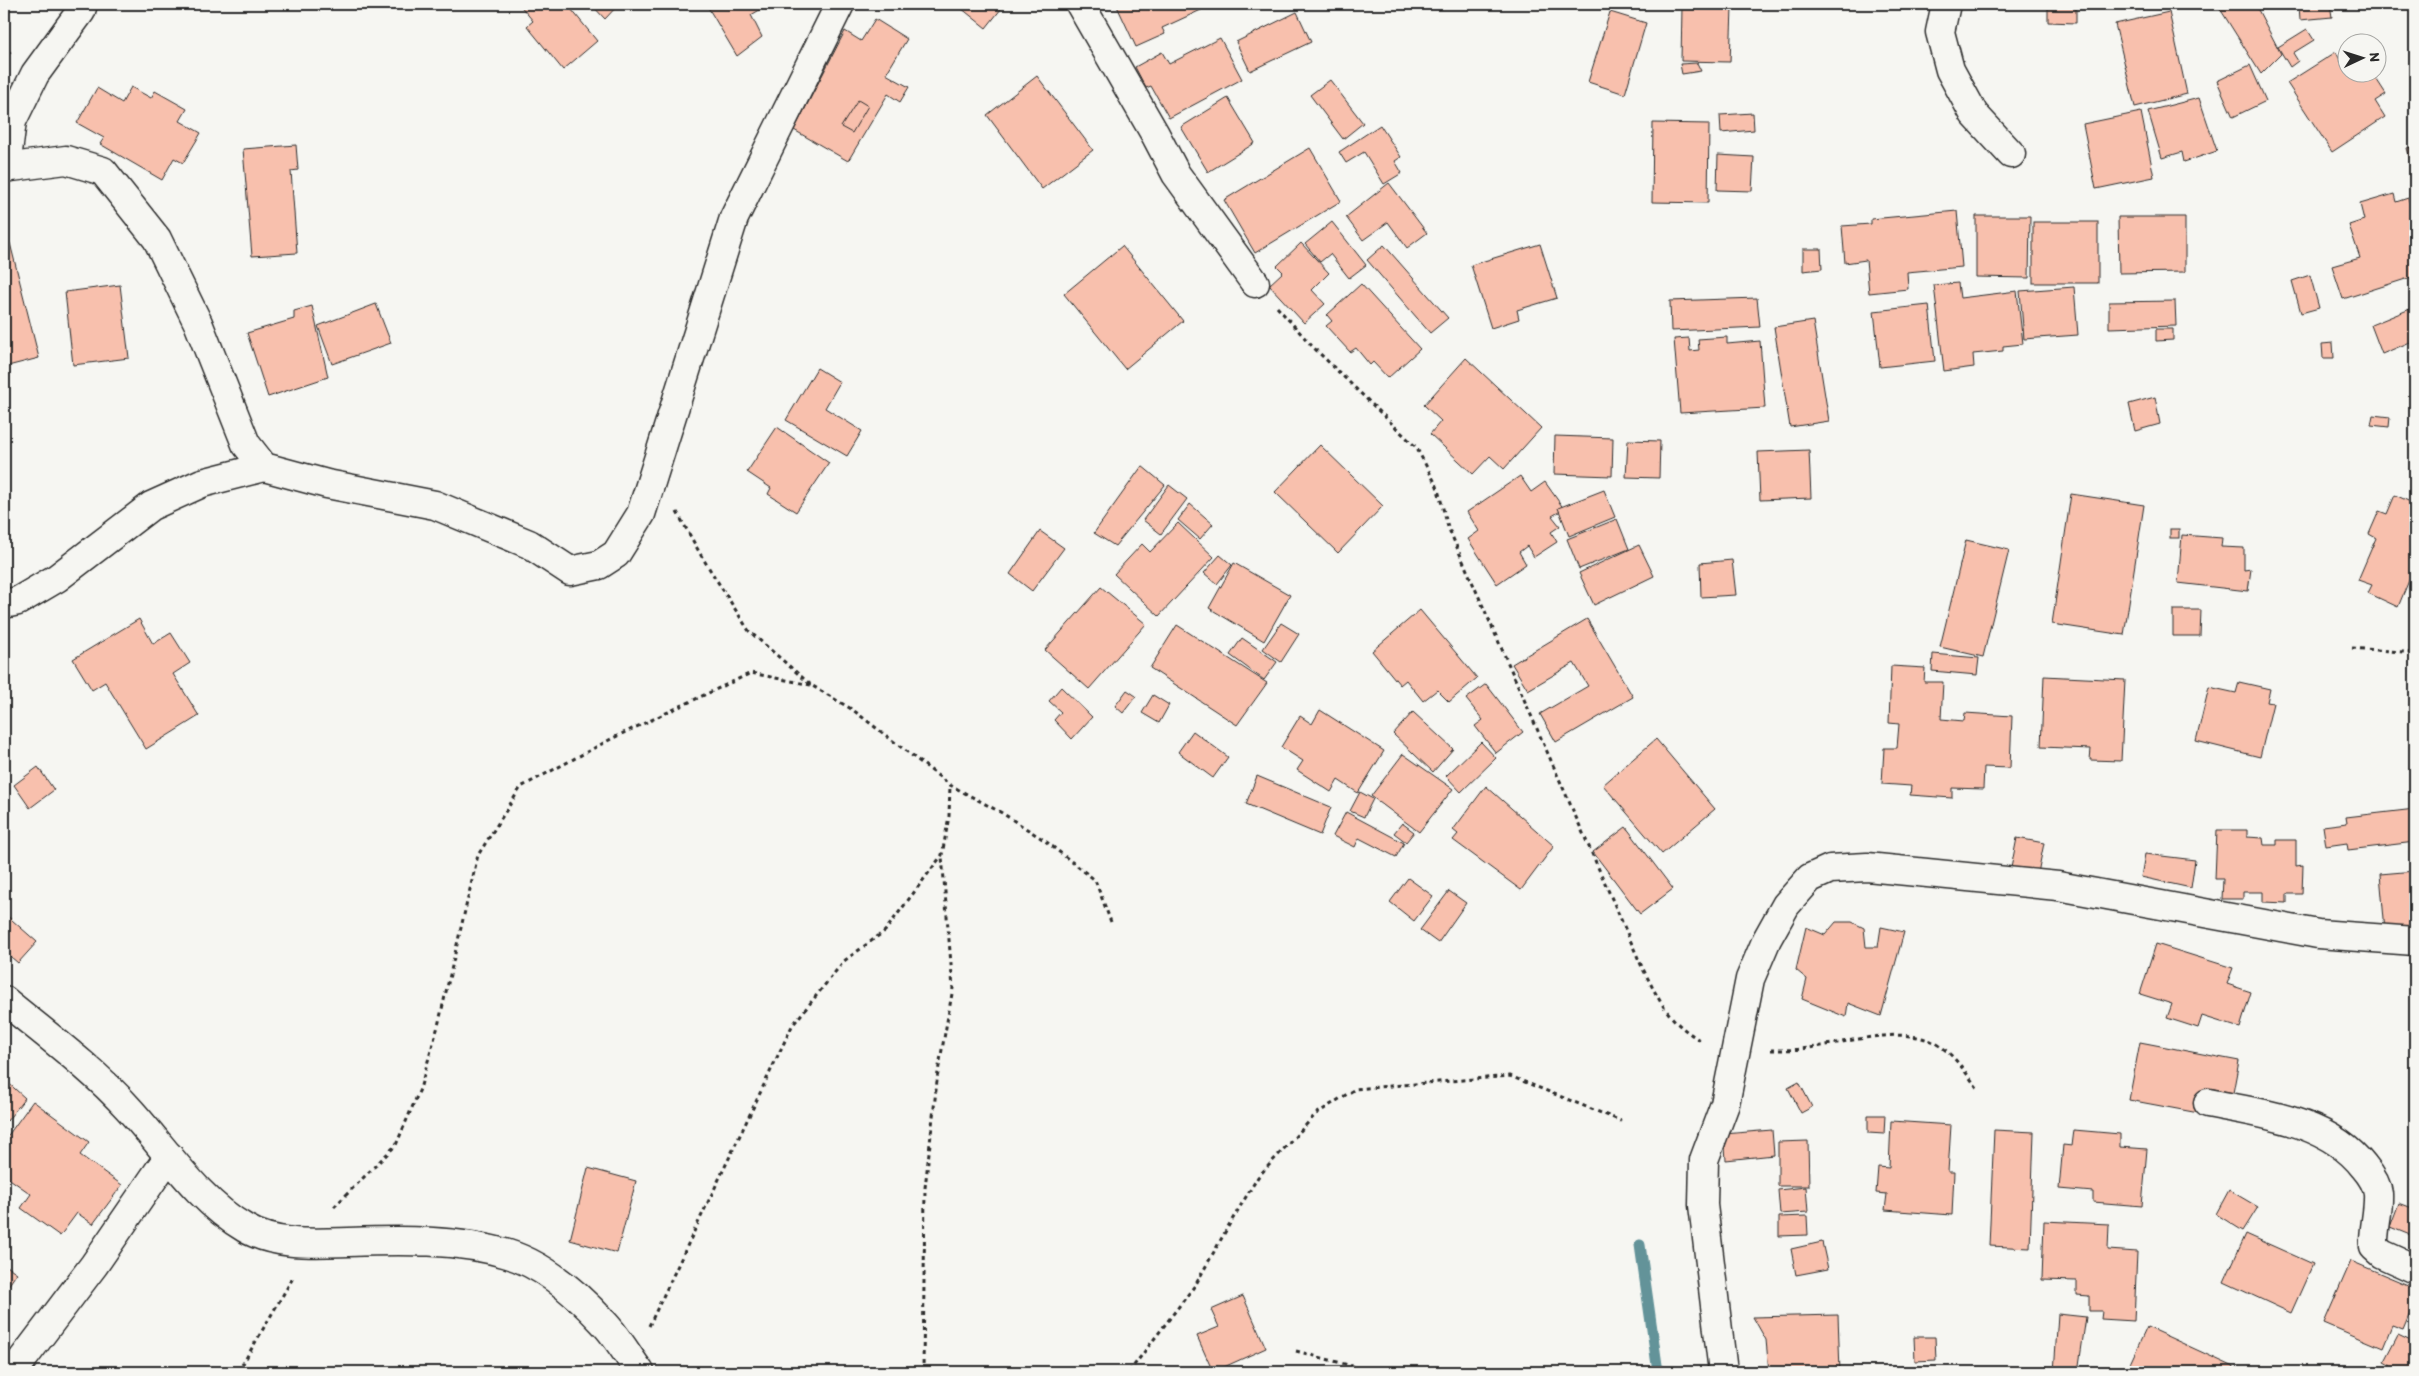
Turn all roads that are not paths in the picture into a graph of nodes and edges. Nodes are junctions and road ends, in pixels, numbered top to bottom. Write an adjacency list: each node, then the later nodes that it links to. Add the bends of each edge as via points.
1 (84, 4): 6 (street, via 35,74 12,121)
2 (840, 4): 8 (street, via 734,218 641,514 616,554 599,565 570,571 529,544 435,505 327,484)
3 (1080, 4): 7 (street, via 1176,174)
4 (1946, 4): 5 (street, via 1940,32 1950,70 1974,114)
5 (2011, 154)
6 (5, 168): 8 (street, via 66,160 103,171 158,239 198,323 246,444)
7 (1255, 283)
8 (264, 467): 9 (street, via 202,483 151,506 57,578 18,601)
9 (4, 604)
10 (2415, 941): 17 (street, via 2318,934 2058,886 1867,867 1830,869 1810,878 1786,905 1750,979 1725,1104 1704,1160 1703,1205)
11 (4, 1000): 13 (street, via 126,1106)
12 (2208, 1102): 14 (street, via 2282,1118 2324,1133 2353,1152 2371,1176 2378,1192 2374,1247 2382,1254)
13 (169, 1156): 15 (street, via 214,1206 246,1229 288,1243 458,1244 510,1254 549,1274 583,1302 605,1323); 16 (street, via 94,1265)
14 (2415, 1268)
15 (636, 1366)
16 (13, 1372)
17 (1723, 1372)

